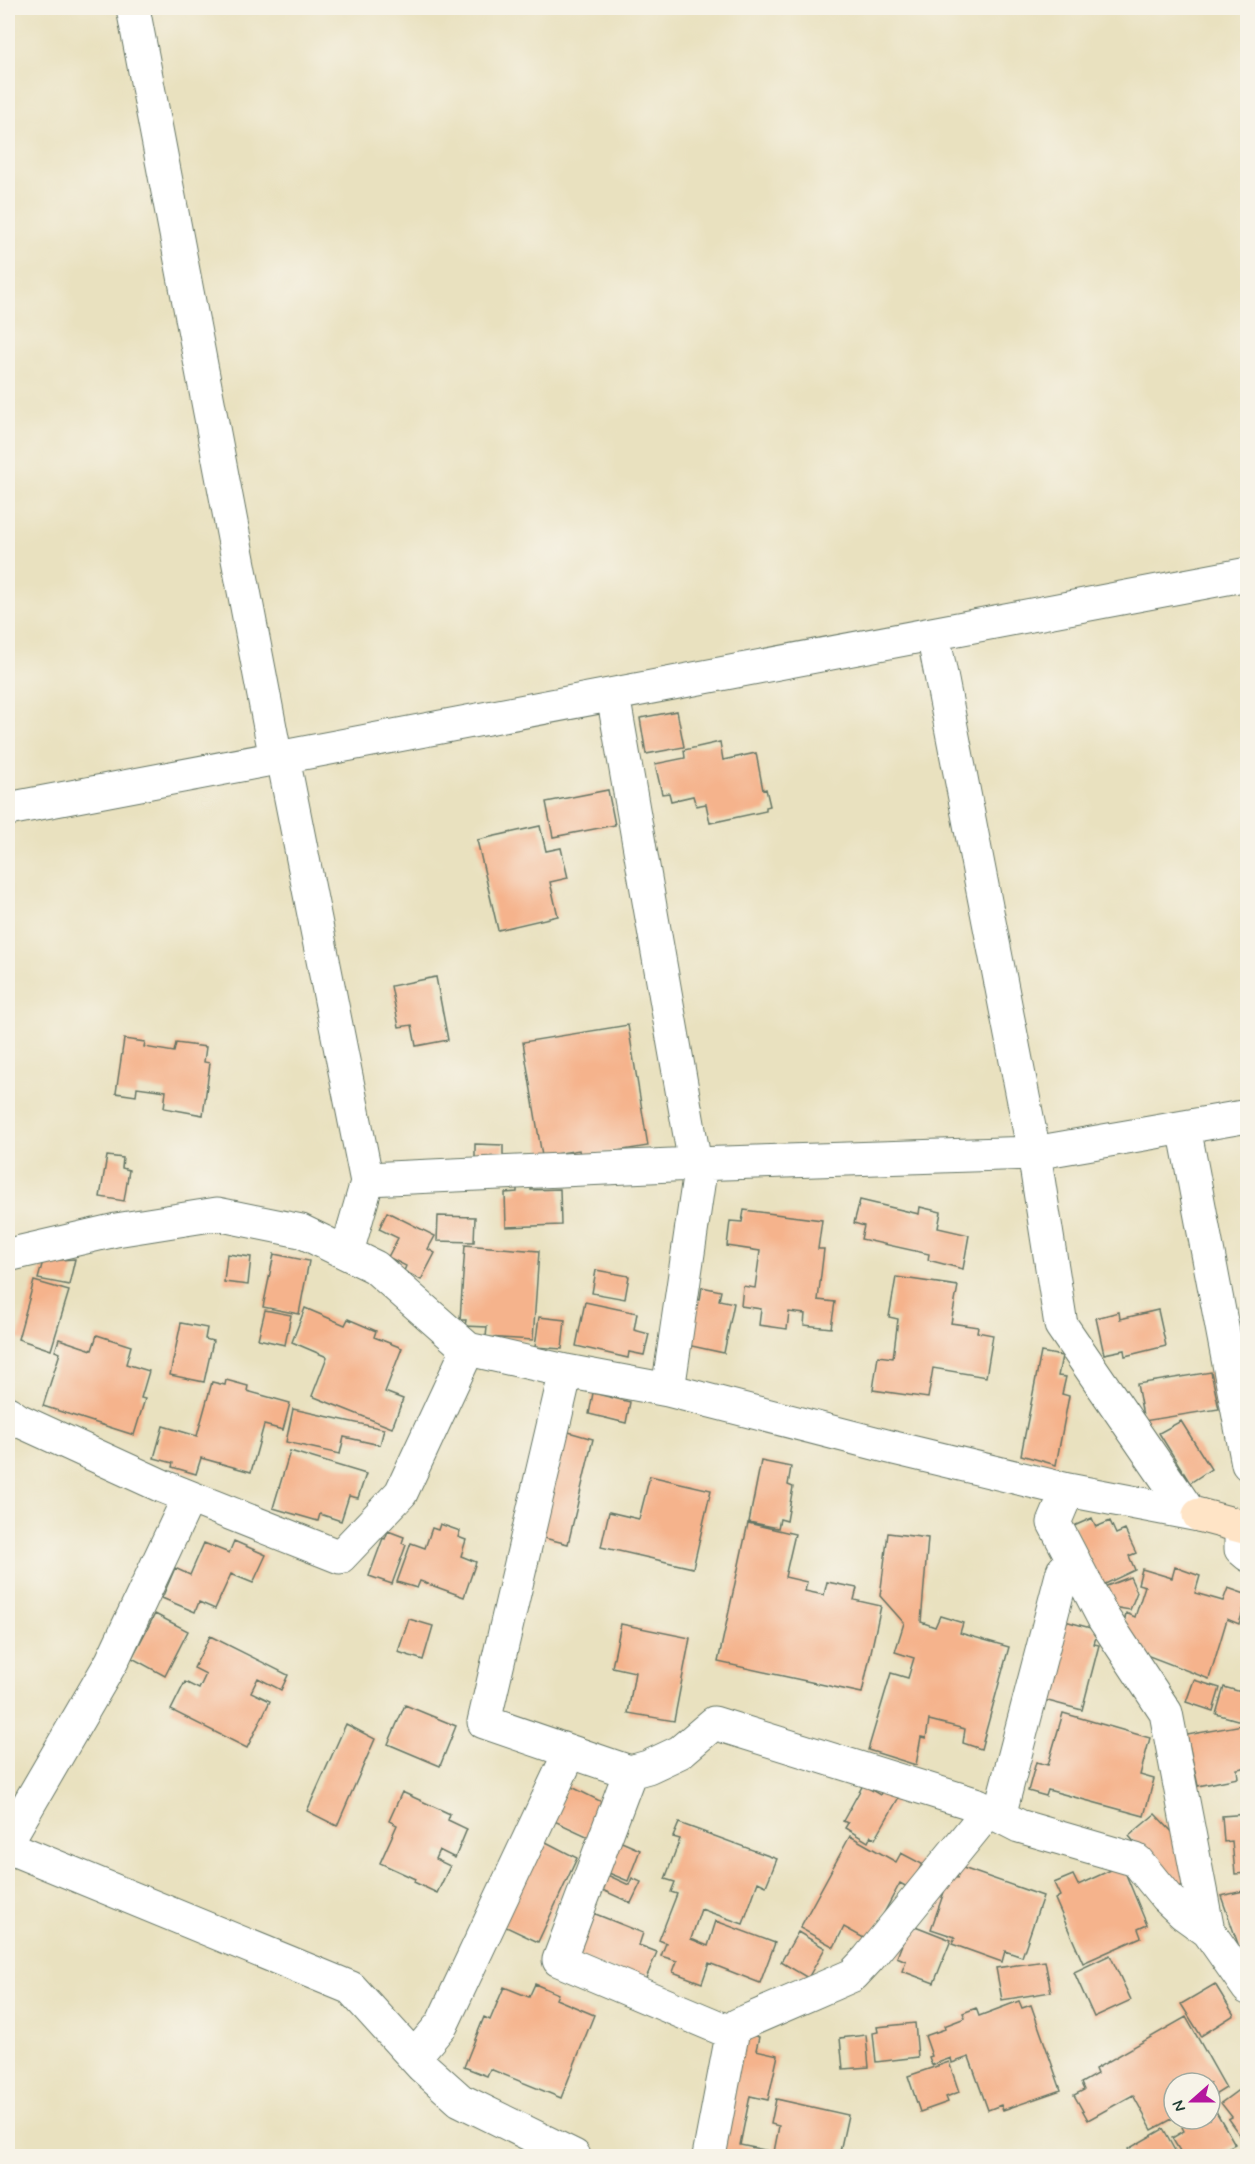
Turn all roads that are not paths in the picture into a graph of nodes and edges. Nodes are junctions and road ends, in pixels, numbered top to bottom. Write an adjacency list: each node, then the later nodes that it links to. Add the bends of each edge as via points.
1 (133, 8): 5 (street)
2 (1248, 574): 3 (street)
3 (933, 634): 4 (street); 9 (street)
4 (613, 695): 5 (street); 10 (street)
5 (279, 758): 6 (street); 11 (street)
6 (8, 809)
7 (1248, 1116): 8 (street)
8 (1184, 1127): 9 (street); 18 (street)
9 (1034, 1153): 10 (street); 21 (street, via 1060,1324)
10 (698, 1164): 11 (street); 16 (street)
11 (367, 1179): 12 (street)
12 (347, 1252): 13 (street, via 301,1231 217,1214 116,1230); 14 (street, via 375,1267)
13 (8, 1256)
14 (468, 1350): 15 (street); 20 (street, via 401,1493 340,1557)
15 (566, 1371): 16 (street); 24 (street, via 484,1722)
16 (668, 1390): 19 (street)
17 (8, 1413): 20 (street)
18 (1248, 1464)
19 (1068, 1490): 21 (street); 23 (street, via 1054,1523)
20 (189, 1497): 27 (street, via 112,1661)
21 (1194, 1514): 22 (street)
22 (1246, 1537)
23 (1074, 1561): 26 (street, via 1063,1571); 29 (street, via 1104,1619 1166,1713)
24 (570, 1752): 25 (street); 32 (street, via 442,2024)
25 (630, 1772): 26 (street, via 680,1752 714,1723); 31 (street, via 559,1960)
26 (994, 1813): 29 (street, via 1019,1826 1136,1860 1166,1897); 31 (street, via 853,1975 738,2025)
27 (8, 1840)
28 (8, 1847): 32 (street, via 351,1988)
29 (1208, 1931): 30 (street)
30 (1248, 1988)
31 (732, 2032): 34 (street)
32 (414, 2057): 33 (street, via 460,2100)
33 (574, 2157)
34 (710, 2157)

